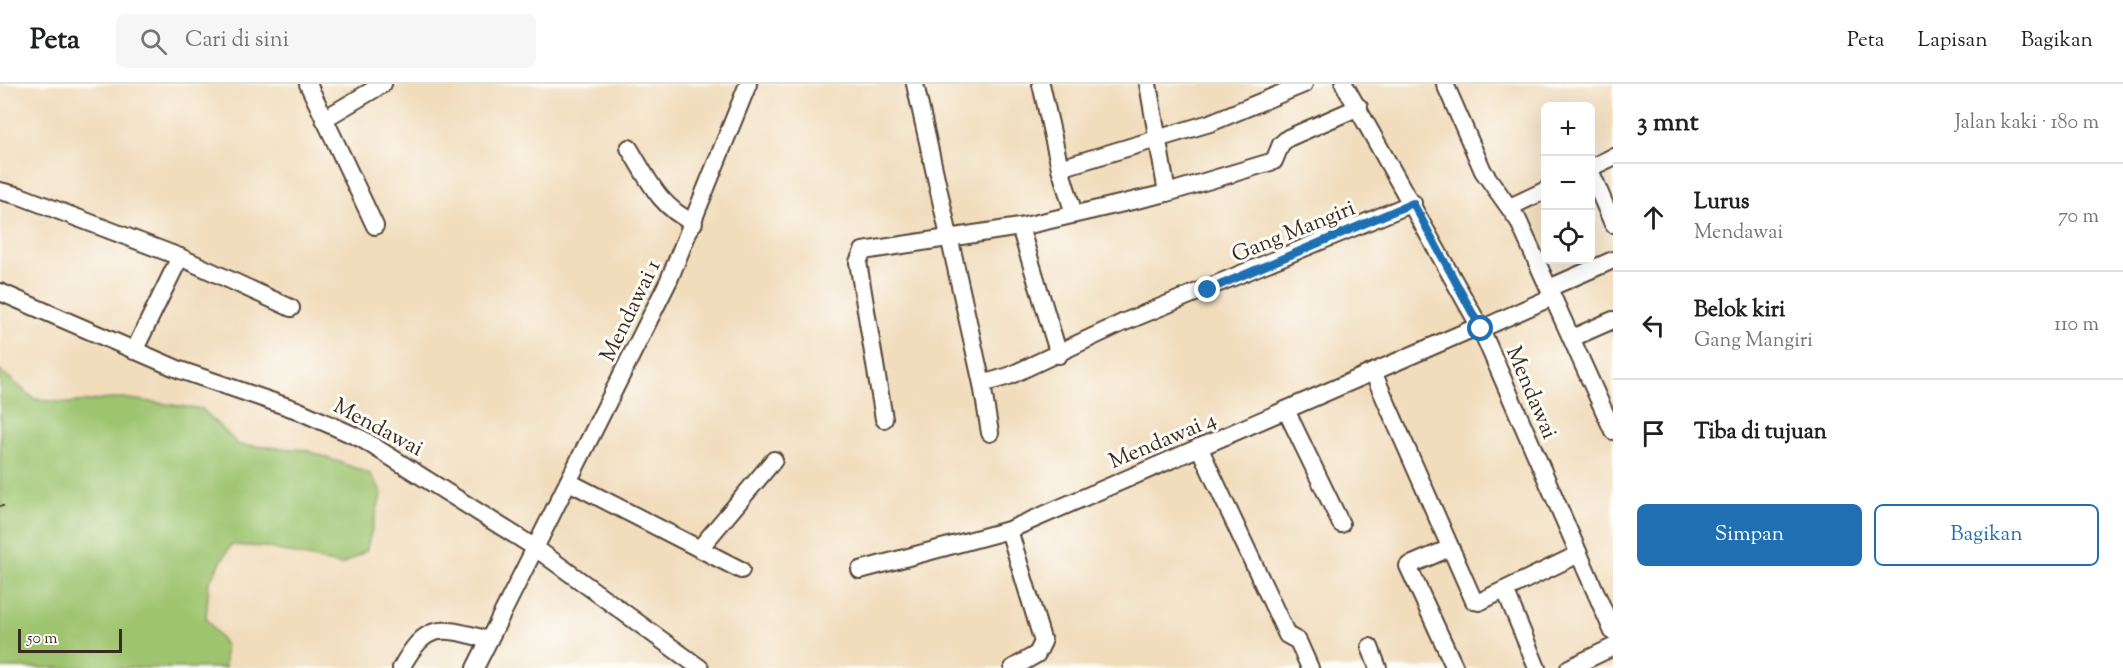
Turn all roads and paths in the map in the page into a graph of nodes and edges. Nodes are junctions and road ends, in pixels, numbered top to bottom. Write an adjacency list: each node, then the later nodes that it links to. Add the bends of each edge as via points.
1 (308, 84): 11 (street)
2 (382, 84): 11 (street)
3 (748, 84): 24 (street, Mendawai 1)
4 (915, 84): 28 (street)
5 (1041, 84): 16 (street)
6 (1148, 84): 12 (street)
7 (1304, 84): 12 (street)
8 (1344, 84): 10 (street, Mendawai)
9 (1445, 84): 22 (street, via 1483,171)
10 (1359, 107): 19 (street, via 1288,138 1271,163); 21 (street, Mendawai)
11 (324, 119): 26 (street)
12 (1157, 141): 16 (street); 19 (street)
13 (629, 148): 24 (street, via 663,203)
14 (1613, 157): 15 (street)
15 (1595, 166)
16 (1060, 168): 23 (street)
17 (1595, 181): 25 (street)
18 (0, 191): 29 (street)
19 (1167, 192): 23 (street)
20 (1541, 192): 22 (street)
21 (1413, 203): 35 (street, Mendawai); 38 (street, Gang Mangiri, via 1122,323)
22 (1510, 207): 32 (street)
23 (1074, 214): 27 (street)
24 (694, 223): 47 (street, Mendawai 1)
25 (1613, 224)
26 (375, 226)
27 (1020, 227): 28 (street); 38 (street)
28 (948, 240): 40 (street); 42 (street, via 870,248 858,257)
29 (180, 257): 33 (street); 37 (street)
30 (1613, 260): 32 (street, Mendawai 4)
31 (0, 292): 37 (street, Mendawai)
32 (1551, 293): 35 (street, Mendawai 4); 36 (street)
33 (291, 308)
34 (1613, 320): 36 (street)
35 (1480, 328): 39 (street, Mendawai 4); 53 (street, Mendawai)
36 (1572, 338): 43 (street)
37 (134, 351): 50 (street, Mendawai, via 344,430 419,473)
38 (1059, 355): 40 (street, Gang Mangiri)
39 (1373, 372): 41 (street, Mendawai 4); 52 (street)
40 (982, 384): 44 (street)
41 (1286, 410): 45 (street, Mendawai 4); 48 (street)
42 (884, 419)
43 (1613, 431)
44 (990, 433)
45 (1199, 447): 49 (street, Mendawai 4); 65 (street, via 1287,635 1298,641)
46 (774, 460): 51 (street)
47 (569, 482): 50 (street, Mendawai 1); 51 (street)
48 (1341, 524)
49 (1009, 530): 55 (street, Mendawai 4); 64 (street, via 1043,642 1037,654)
50 (534, 548): 58 (street, Mendawai 1); 63 (street, Mendawai)
51 (700, 548): 54 (street)
52 (1450, 548): 56 (street, via 1474,601); 67 (street, via 1410,563 1408,568)
53 (1579, 554): 56 (street); 57 (street, Mendawai)
54 (741, 570)
55 (860, 570)
56 (1505, 590): 68 (street)
57 (1613, 632)
58 (489, 640): 61 (street, via 459,632 430,633 421,637); 62 (street, Mendawai 1)
59 (1613, 646): 69 (street)
60 (1370, 647): 66 (street)
61 (400, 668)
62 (475, 668)
63 (700, 668)
64 (1013, 668)
65 (1310, 668)
66 (1378, 668)
67 (1455, 668)
68 (1537, 668)
69 (1569, 668)

